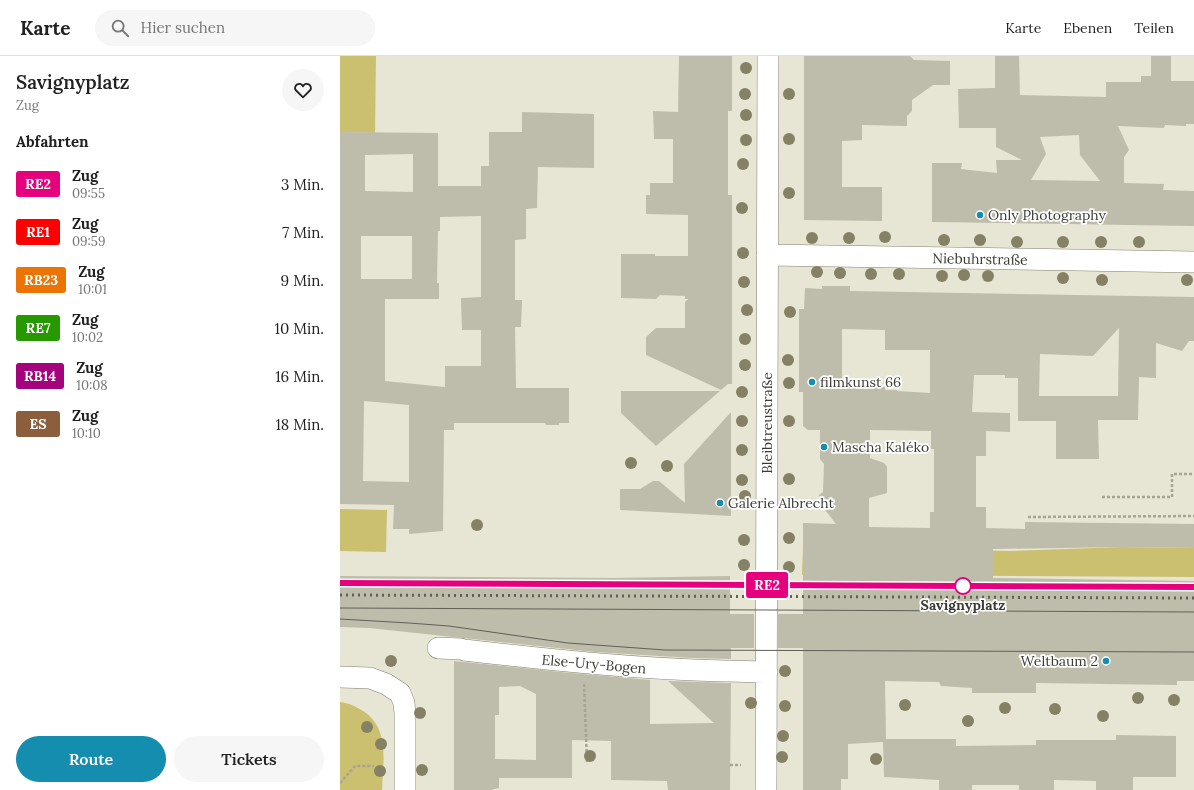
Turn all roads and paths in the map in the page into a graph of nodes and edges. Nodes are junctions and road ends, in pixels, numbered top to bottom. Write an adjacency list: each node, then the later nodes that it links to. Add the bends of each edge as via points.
1 (768, 56): 2 (street, Bleibtreustraße)
2 (767, 255): 3 (street, Niebuhrstraße); 10 (street, Bleibtreustraße)
3 (1194, 262)
4 (1194, 474): 5 (path, via 1172,474 1172,497)
5 (1102, 497)
6 (1194, 516): 7 (path)
7 (1028, 517)
8 (438, 648): 9 (street, Else-Ury-Bogen)
9 (582, 663): 10 (street, Else-Ury-Bogen, via 636,668); 12 (path)
10 (767, 672): 18 (street, Bleibtreustraße)
11 (340, 677): 17 (street, via 370,678 400,693 405,713)
12 (587, 762)
13 (730, 765): 14 (path)
14 (741, 765)
15 (374, 766): 16 (path, via 355,766)
16 (340, 783)
17 (405, 790)
18 (766, 790)

